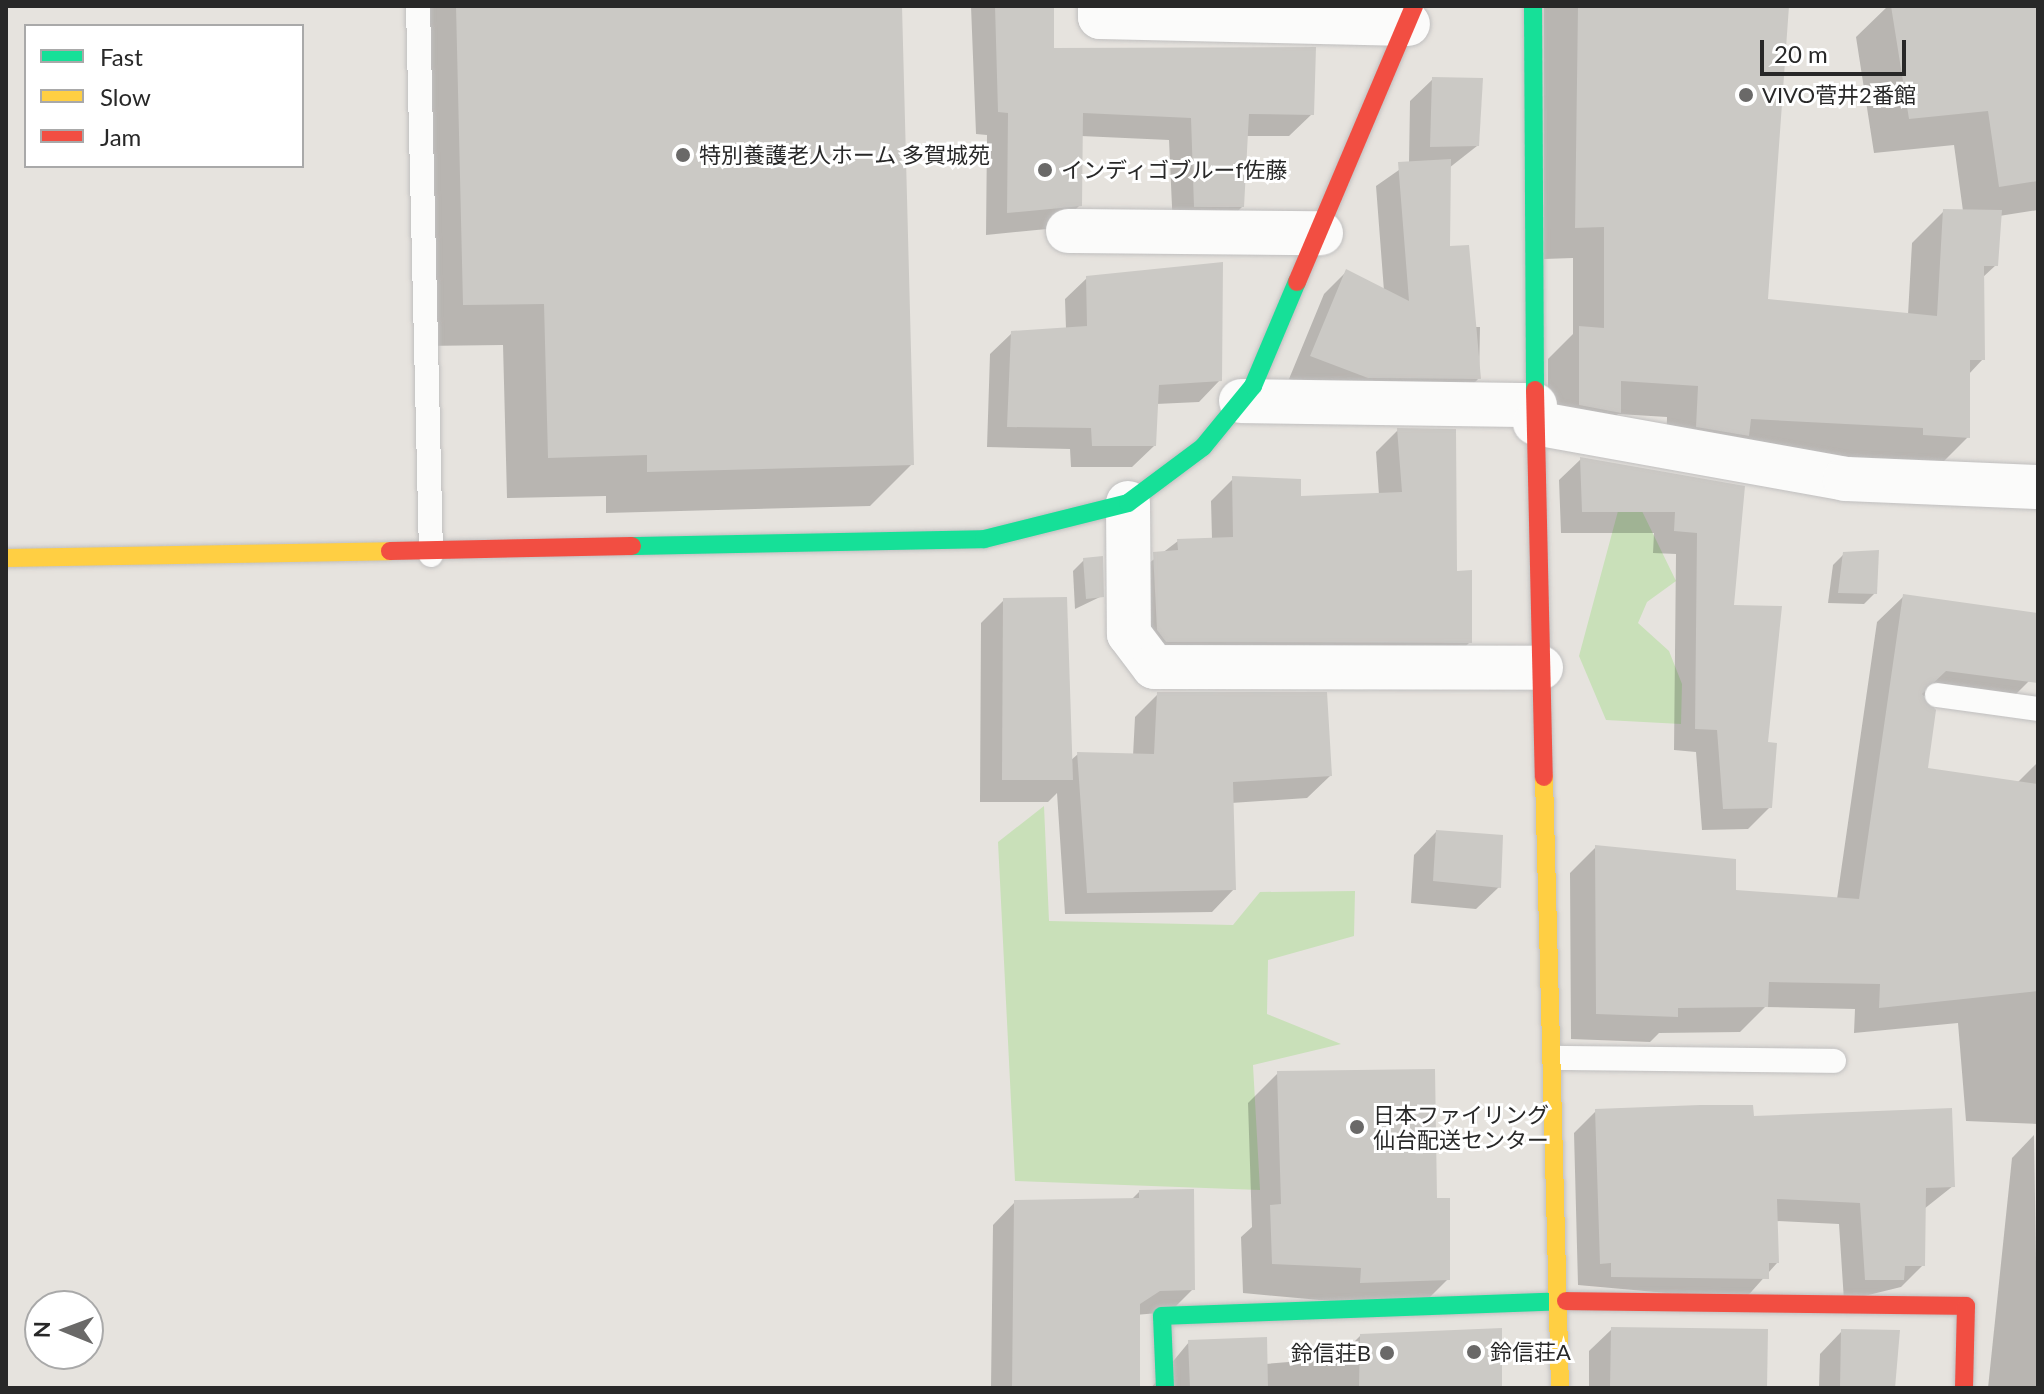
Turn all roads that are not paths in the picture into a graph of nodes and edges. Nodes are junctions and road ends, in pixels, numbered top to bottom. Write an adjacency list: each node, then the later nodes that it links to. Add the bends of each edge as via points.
1 (418, 6): 11 (lane)
2 (1100, 6): 4 (street, via 1100,17)
3 (1528, 9): 8 (street)
4 (1411, 15): 6 (street)
5 (1068, 231): 6 (street)
6 (1321, 233): 7 (street)
7 (1241, 401): 8 (street); 10 (street, via 1203,447)
8 (1535, 414): 9 (street, via 1845,479); 13 (street)
9 (2038, 487)
10 (1128, 503): 11 (street, via 984,539); 13 (street, via 1129,634 1154,667)
11 (431, 555): 12 (street)
12 (6, 558)
13 (1541, 668): 16 (street)
14 (1937, 695): 15 (lane)
15 (2038, 709)
16 (1555, 1058): 17 (lane); 18 (street)
17 (1834, 1061)
18 (1559, 1301): 19 (street, via 1162,1316); 20 (street); 21 (street, via 1966,1306)
19 (1165, 1388)
20 (1560, 1388)
21 (1964, 1388)

